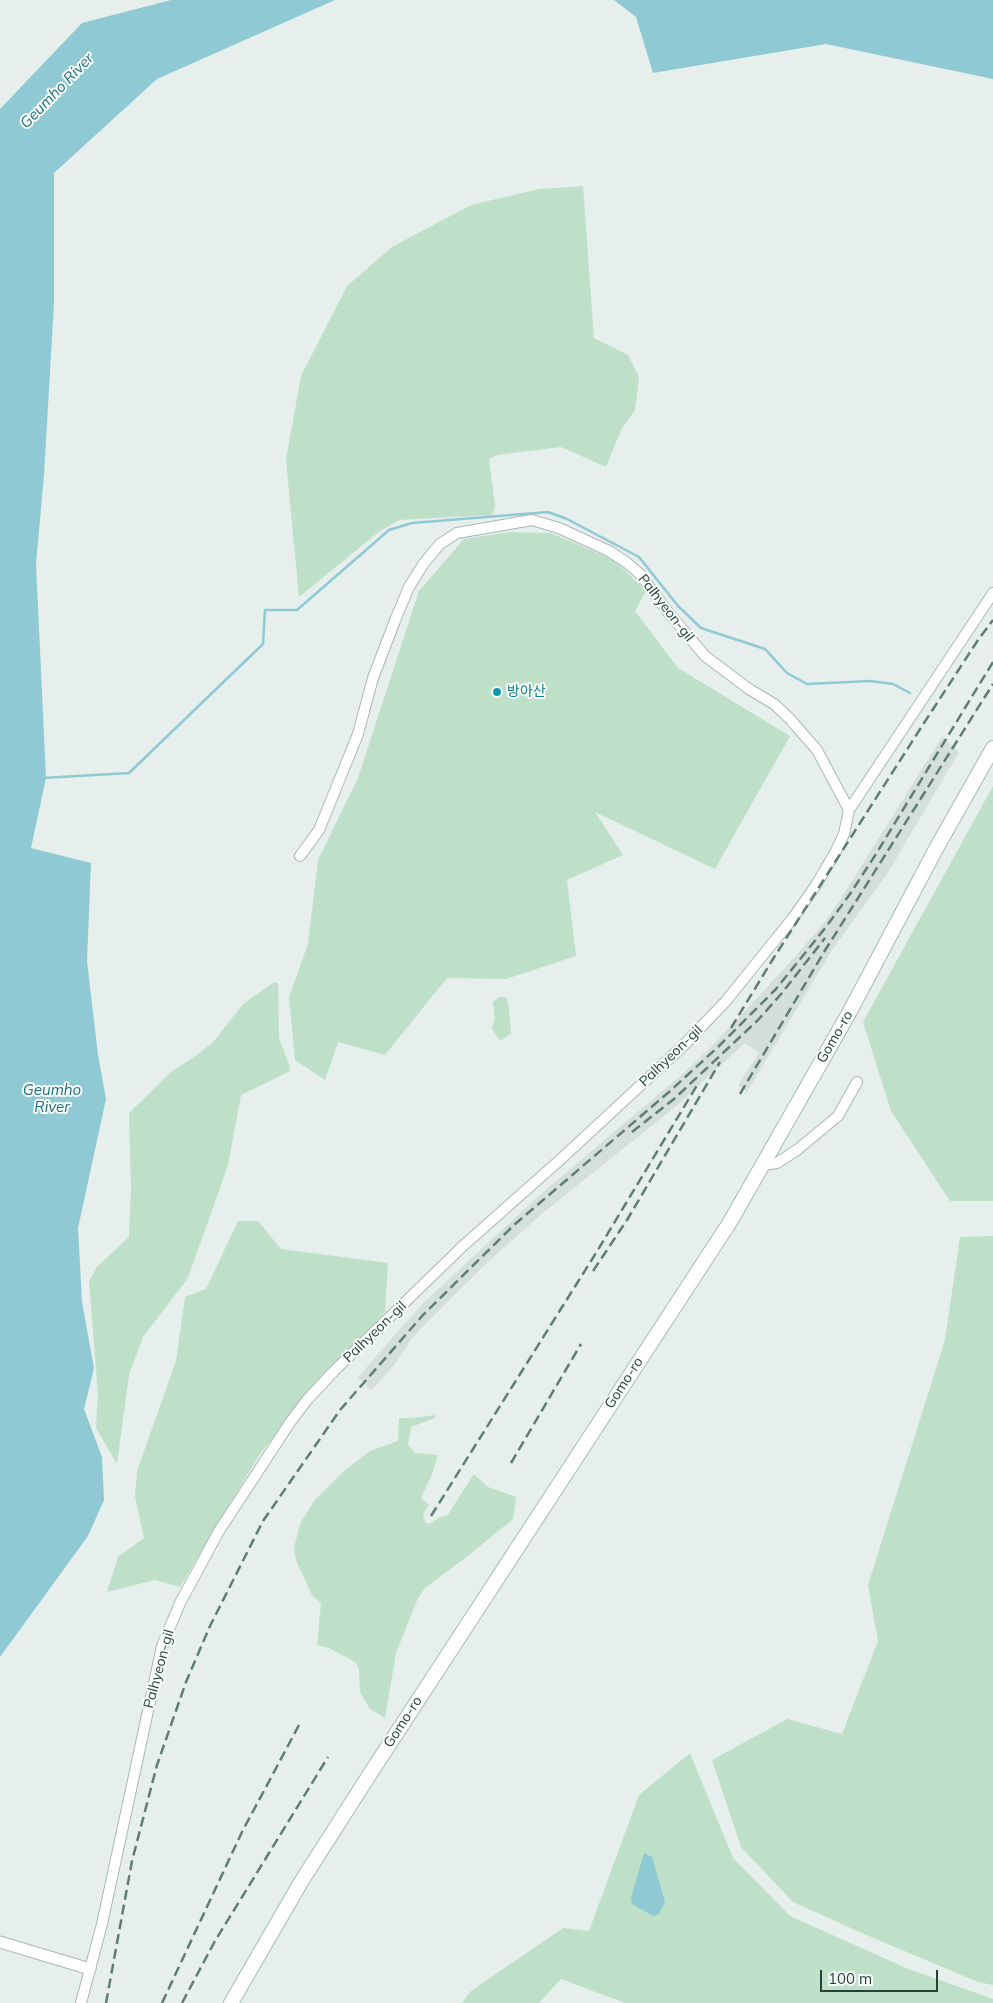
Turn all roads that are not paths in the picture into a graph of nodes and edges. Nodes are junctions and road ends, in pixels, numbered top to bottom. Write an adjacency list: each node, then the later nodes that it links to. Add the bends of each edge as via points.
1 (993, 593): 3 (street, Palhyeon-gil)
2 (993, 748): 6 (main road, Gomo-ro)
3 (849, 810): 4 (street, Palhyeon-gil, via 817,750 789,718 705,656 640,574 609,551 559,528 532,520 457,533 440,544 424,563 408,587 373,678 358,734 319,830); 8 (street, Palhyeon-gil, via 844,834 830,864 793,918 725,1002 683,1046 464,1245 334,1371 291,1421 198,1567 162,1646)
4 (300, 856)
5 (857, 1082): 6 (street, via 838,1116 777,1163)
6 (762, 1165): 10 (main road, Gomo-ro, via 730,1222 322,1849)
7 (0, 1942): 8 (street)
8 (90, 1969): 9 (street, Palhyeon-gil)
9 (80, 2003)
10 (231, 2003)

